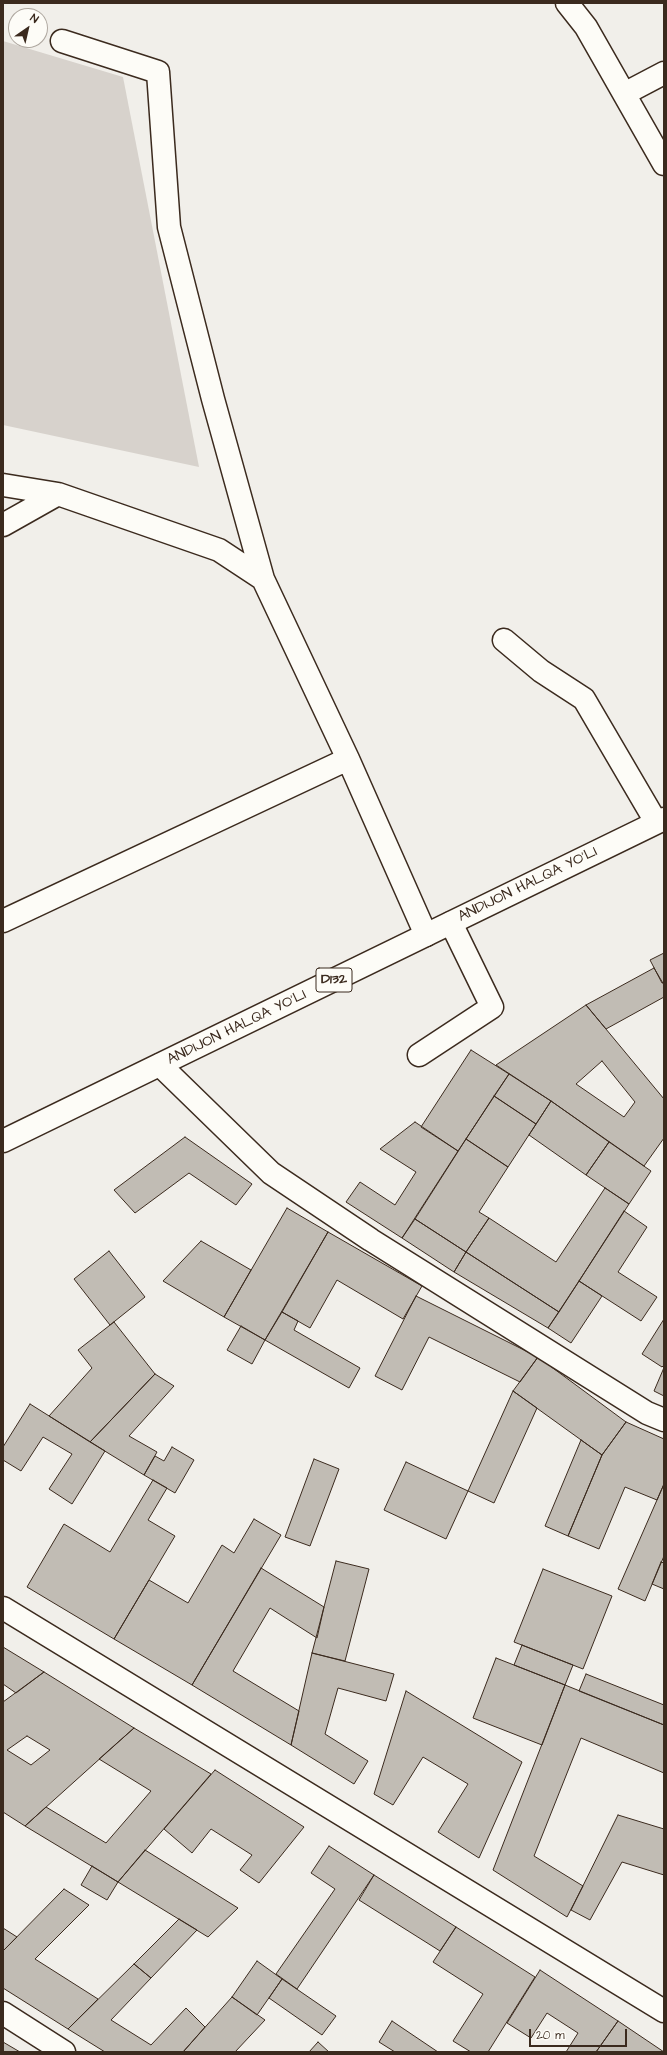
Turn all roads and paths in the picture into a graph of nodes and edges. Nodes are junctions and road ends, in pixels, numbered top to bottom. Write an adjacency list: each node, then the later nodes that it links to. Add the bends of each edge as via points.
1 (567, 3): 4 (main road, via 586,27)
2 (62, 41): 9 (main road, via 158,72 169,228)
3 (664, 72): 4 (main road)
4 (624, 94): 5 (main road)
5 (664, 164)
6 (3, 485): 7 (main road)
7 (58, 494): 8 (main road); 9 (main road, via 218,550)
8 (3, 525)
9 (263, 579): 11 (main road)
10 (504, 640): 12 (main road, via 541,671 584,699)
11 (348, 759): 13 (main road); 15 (main road)
12 (660, 821): 14 (main road, ANDIJON HALQA YO‘LI / D132)
13 (3, 920)
14 (451, 923): 15 (main road, ANDIJON HALQA YO‘LI / D132); 16 (main road, via 492,1007)
15 (426, 935): 17 (main road, ANDIJON HALQA YO‘LI / D132)
16 (419, 1055)
17 (160, 1065): 18 (main road, ANDIJON HALQA YO‘LI / D132); 19 (main road, via 271,1173 371,1240 647,1413)
18 (3, 1141)
19 (664, 1420)
20 (3, 1608): 21 (main road)
21 (664, 2011)
22 (3, 2013): 23 (main road)
23 (64, 2052)

